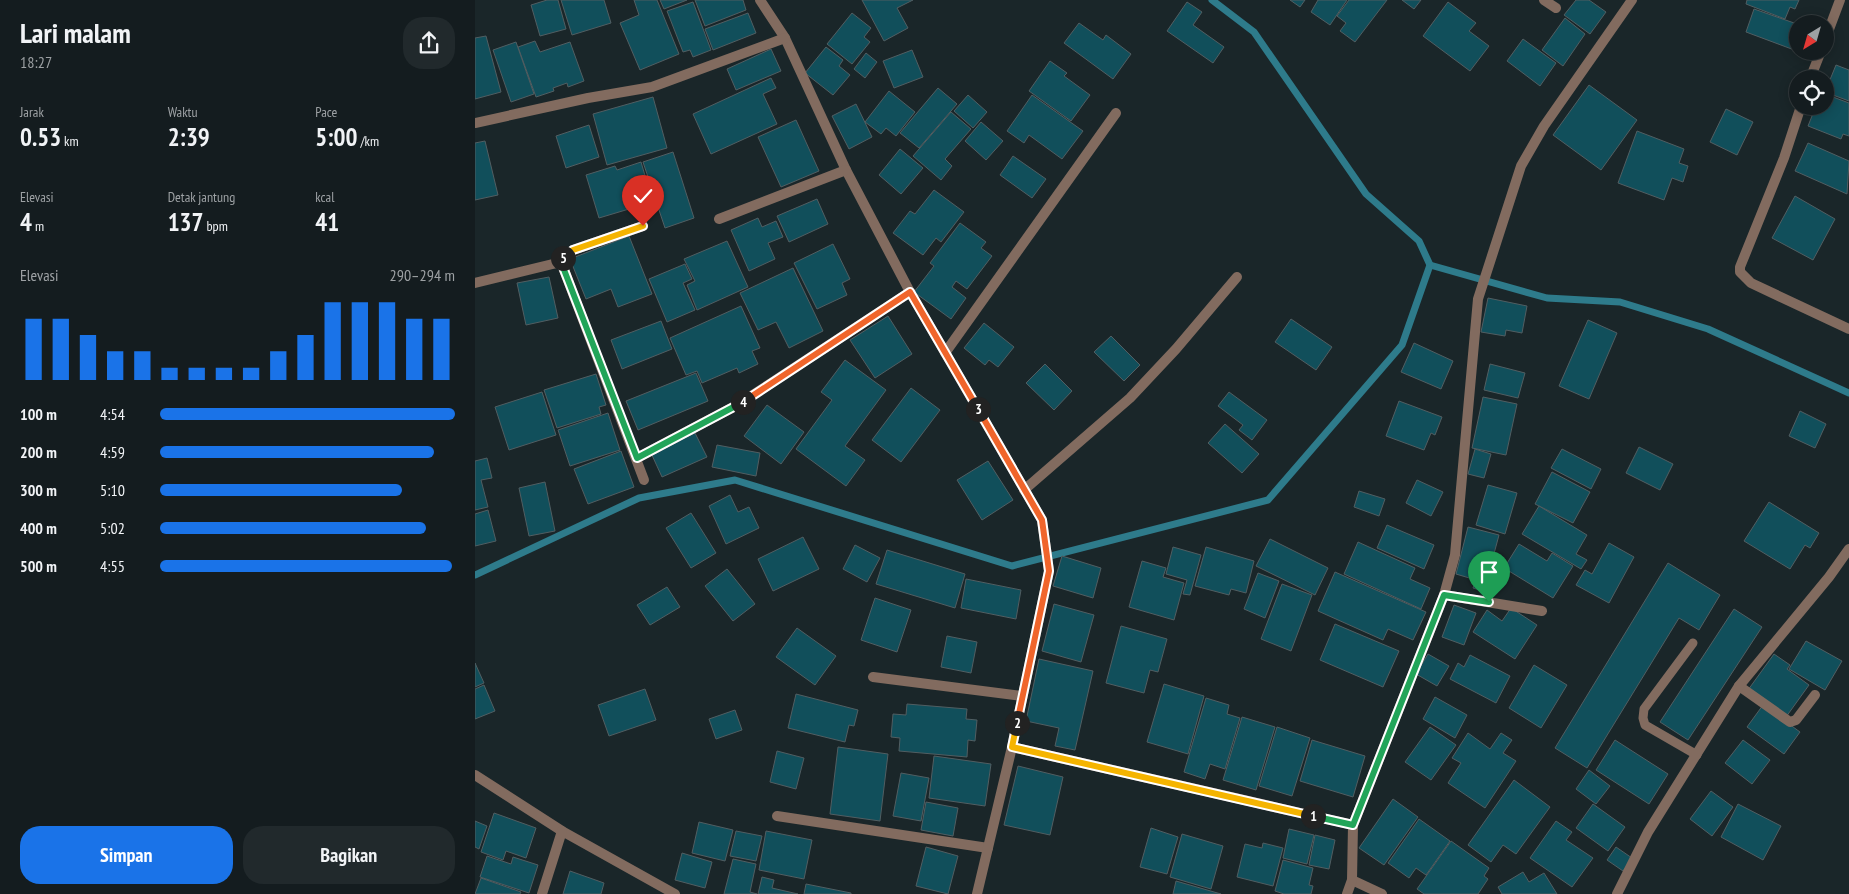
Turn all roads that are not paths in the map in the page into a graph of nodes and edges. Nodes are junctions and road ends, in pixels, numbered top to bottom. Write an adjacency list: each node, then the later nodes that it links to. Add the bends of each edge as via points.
1 (760, 0): 7 (street)
2 (1544, 0): 5 (street)
3 (1632, 0): 24 (street, via 1544,126 1521,166 1478,299 1455,555)
4 (1840, 0): 6 (street)
5 (1556, 8)
6 (1834, 16)
7 (785, 38): 10 (street, via 652,87); 11 (street)
8 (1116, 113): 19 (street)
9 (1798, 115): 18 (street, via 1785,158 1740,272 1751,283)
10 (475, 123)
11 (846, 170): 12 (street); 17 (street)
12 (719, 219)
13 (643, 226): 14 (street, via 573,250)
14 (561, 262): 16 (street); 20 (street)
15 (1237, 277): 22 (street, via 1136,392)
16 (475, 283)
17 (910, 292): 19 (street); 20 (street, via 739,404)
18 (1849, 329)
19 (945, 353): 22 (street)
20 (637, 458): 21 (street)
21 (644, 480)
22 (1025, 490): 30 (street, via 1042,520 1049,571)
23 (1849, 549): 28 (street)
24 (1444, 595): 25 (street); 35 (street)
25 (1542, 611)
26 (1693, 643): 32 (lane, via 1644,709 1643,718 1645,725)
27 (873, 677): 30 (street)
28 (1739, 686): 29 (street, via 1790,722 1796,720); 32 (street)
29 (1815, 695)
30 (1022, 696): 31 (street)
31 (1012, 747): 35 (street); 37 (street)
32 (1697, 755): 44 (street, via 1648,832)
33 (475, 775): 36 (street)
34 (777, 816): 37 (street)
35 (1353, 825): 38 (street)
36 (562, 831): 39 (street); 40 (street)
37 (988, 848): 41 (street)
38 (1352, 880): 42 (street); 43 (street)
39 (542, 894)
40 (673, 894)
41 (977, 894)
42 (1347, 894)
43 (1382, 894)
44 (1617, 894)

